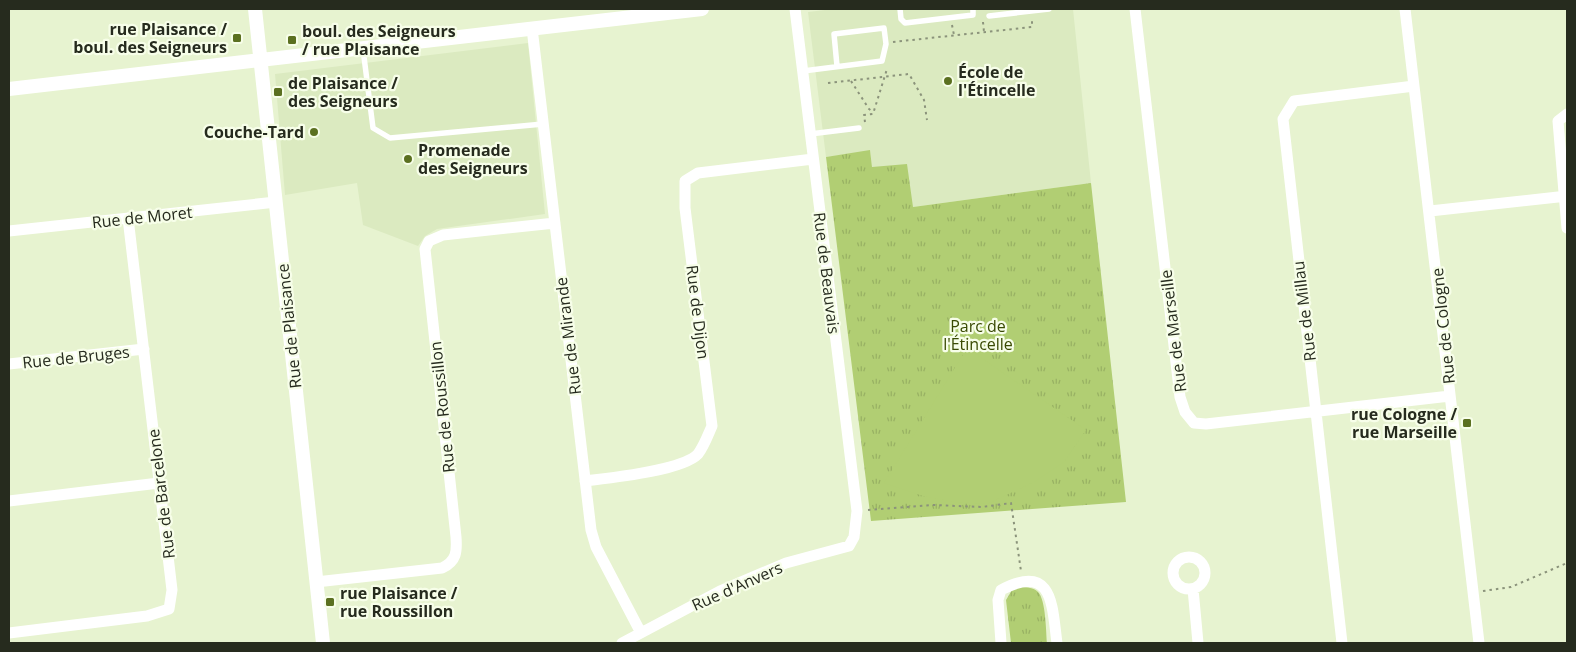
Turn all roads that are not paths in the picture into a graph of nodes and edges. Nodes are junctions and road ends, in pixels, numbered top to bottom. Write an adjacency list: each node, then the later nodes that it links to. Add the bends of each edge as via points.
1 (255, 9): 12 (street, Rue de Plaisance)
2 (702, 9): 10 (street)
3 (795, 9): 14 (street, Rue de Beauvais)
4 (900, 9): 5 (lane, via 905,23 973,15)
5 (973, 9)
6 (1049, 9): 9 (lane)
7 (1135, 9): 32 (street, Rue de Marseille, via 1180,397 1185,412 1194,423 1206,424)
8 (1405, 9): 15 (street, Rue de Cologne)
9 (989, 16)
10 (532, 28): 11 (street); 18 (street, Rue de Mirande)
11 (363, 47): 12 (street); 18 (lane, via 373,128 390,138)
12 (261, 59): 16 (street); 23 (street, Rue de Plaisance)
13 (837, 66): 13 (lane, via 882,61 886,44 884,28 834,34); 14 (lane)
14 (803, 71): 20 (street, Rue de Beauvais)
15 (1414, 86): 24 (street, Rue de Cologne); 32 (street, Rue de Millau, via 1294,101 1283,119)
16 (9, 89)
17 (1567, 114): 22 (street, via 1558,121)
18 (543, 124): 26 (street, Rue de Mirande)
19 (859, 128): 20 (lane)
20 (810, 134): 21 (street, Rue de Beauvais)
21 (814, 159): 33 (street, Rue de Dijon, via 698,174 686,181 685,208 712,426 697,455 677,464); 36 (street, Rue de Beauvais, via 857,511)
22 (1565, 196): 24 (street); 27 (street)
23 (276, 202): 25 (street, Rue de Moret); 37 (street, Rue de Plaisance)
24 (1430, 210): 31 (street, Rue de Cologne)
25 (128, 218): 28 (street, Rue de Moret); 29 (street, Rue de Barcelone)
26 (555, 223): 33 (street, Rue de Mirande); 37 (street, Rue de Roussillon, via 444,235 429,241 425,249 456,537 455,558 442,568)
27 (1567, 228)
28 (9, 231)
29 (144, 349): 30 (street, Rue de Bruges); 34 (street, Rue de Barcelone)
30 (9, 364)
31 (1450, 396): 32 (street, Rue de Marseille); 47 (street, Rue de Cologne)
32 (1316, 412): 46 (street, Rue de Millau)
33 (585, 481): 40 (street, Rue de Mirande, via 596,546)
34 (160, 483): 35 (street); 39 (street, Rue de Barcelone, via 172,590 169,609 147,616)
35 (9, 501)
36 (854, 538): 40 (street, Rue d'Anvers, via 849,546 786,563 720,591)
37 (316, 582): 41 (street, Rue de Plaisance)
38 (1193, 589): 45 (street)
39 (9, 633)
40 (641, 633): 42 (street, Rue d'Anvers)
41 (323, 643)
42 (622, 643)
43 (1001, 643): 44 (street, via 998,600 1001,590 1032,582 1043,585 1050,594)
44 (1056, 643)
45 (1198, 643)
46 (1342, 643)
47 (1479, 643)

